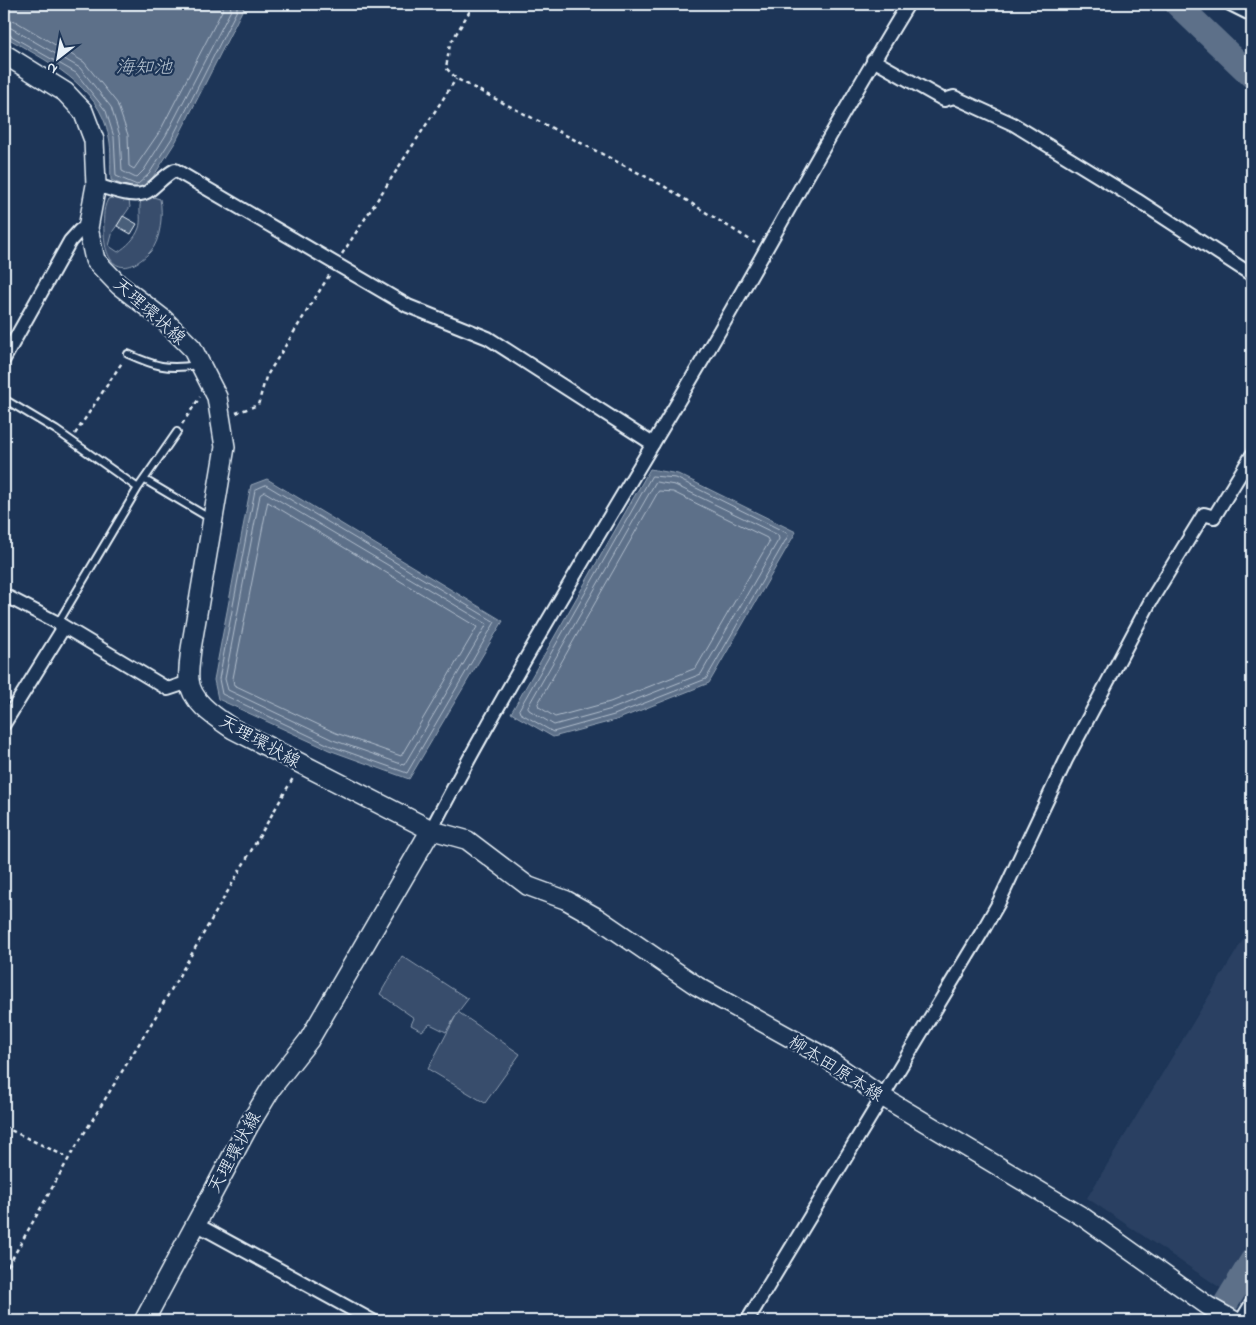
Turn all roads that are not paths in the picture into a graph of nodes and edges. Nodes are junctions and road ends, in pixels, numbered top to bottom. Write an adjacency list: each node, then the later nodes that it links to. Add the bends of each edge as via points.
1 (908, 4): 5 (street)
2 (1230, 4): 3 (street)
3 (1252, 15)
4 (4, 54): 6 (main road, 天理環状線, via 65,92 83,111 94,140)
5 (873, 60): 8 (street, via 944,100 954,97 1013,124 1138,200); 14 (street)
6 (96, 185): 7 (main road, 天理環状線); 14 (street, via 139,196 175,170 408,306 488,338)
7 (88, 228): 10 (street, via 80,230 70,240); 11 (main road, 天理環状線, via 95,260 119,286 169,325 192,348)
8 (1252, 275)
9 (128, 354): 11 (lane, via 154,366 175,369)
10 (4, 358)
11 (201, 365): 18 (main road, 天理環状線, via 222,416 225,447)
12 (4, 399): 17 (lane, via 56,430)
13 (176, 432): 16 (lane)
14 (653, 444): 23 (street)
15 (1252, 455): 24 (street, via 1214,517 1204,514 1150,602 1066,760 998,904)
16 (145, 480): 17 (lane); 18 (lane)
17 (138, 488): 20 (lane)
18 (212, 519): 21 (main road, 天理環状線, via 191,649)
19 (4, 595): 20 (street)
20 (61, 625): 21 (street, via 168,689); 22 (street)
21 (189, 682): 23 (main road, 天理環状線, via 198,700 210,713 233,729)
22 (4, 724)
23 (431, 830): 24 (main road, 柳本田原本線, via 467,840 528,886 566,900 596,917 697,986 822,1056); 25 (main road, 天理環状線, via 309,1040 272,1087 248,1125)
24 (881, 1096): 29 (street); 30 (main road, 柳本田原本線, via 1083,1217 1208,1306)
25 (194, 1223): 27 (main road, 天理環状線); 28 (street)
26 (1252, 1303): 30 (street)
27 (144, 1321)
28 (373, 1321)
29 (747, 1321)
30 (1236, 1321)

